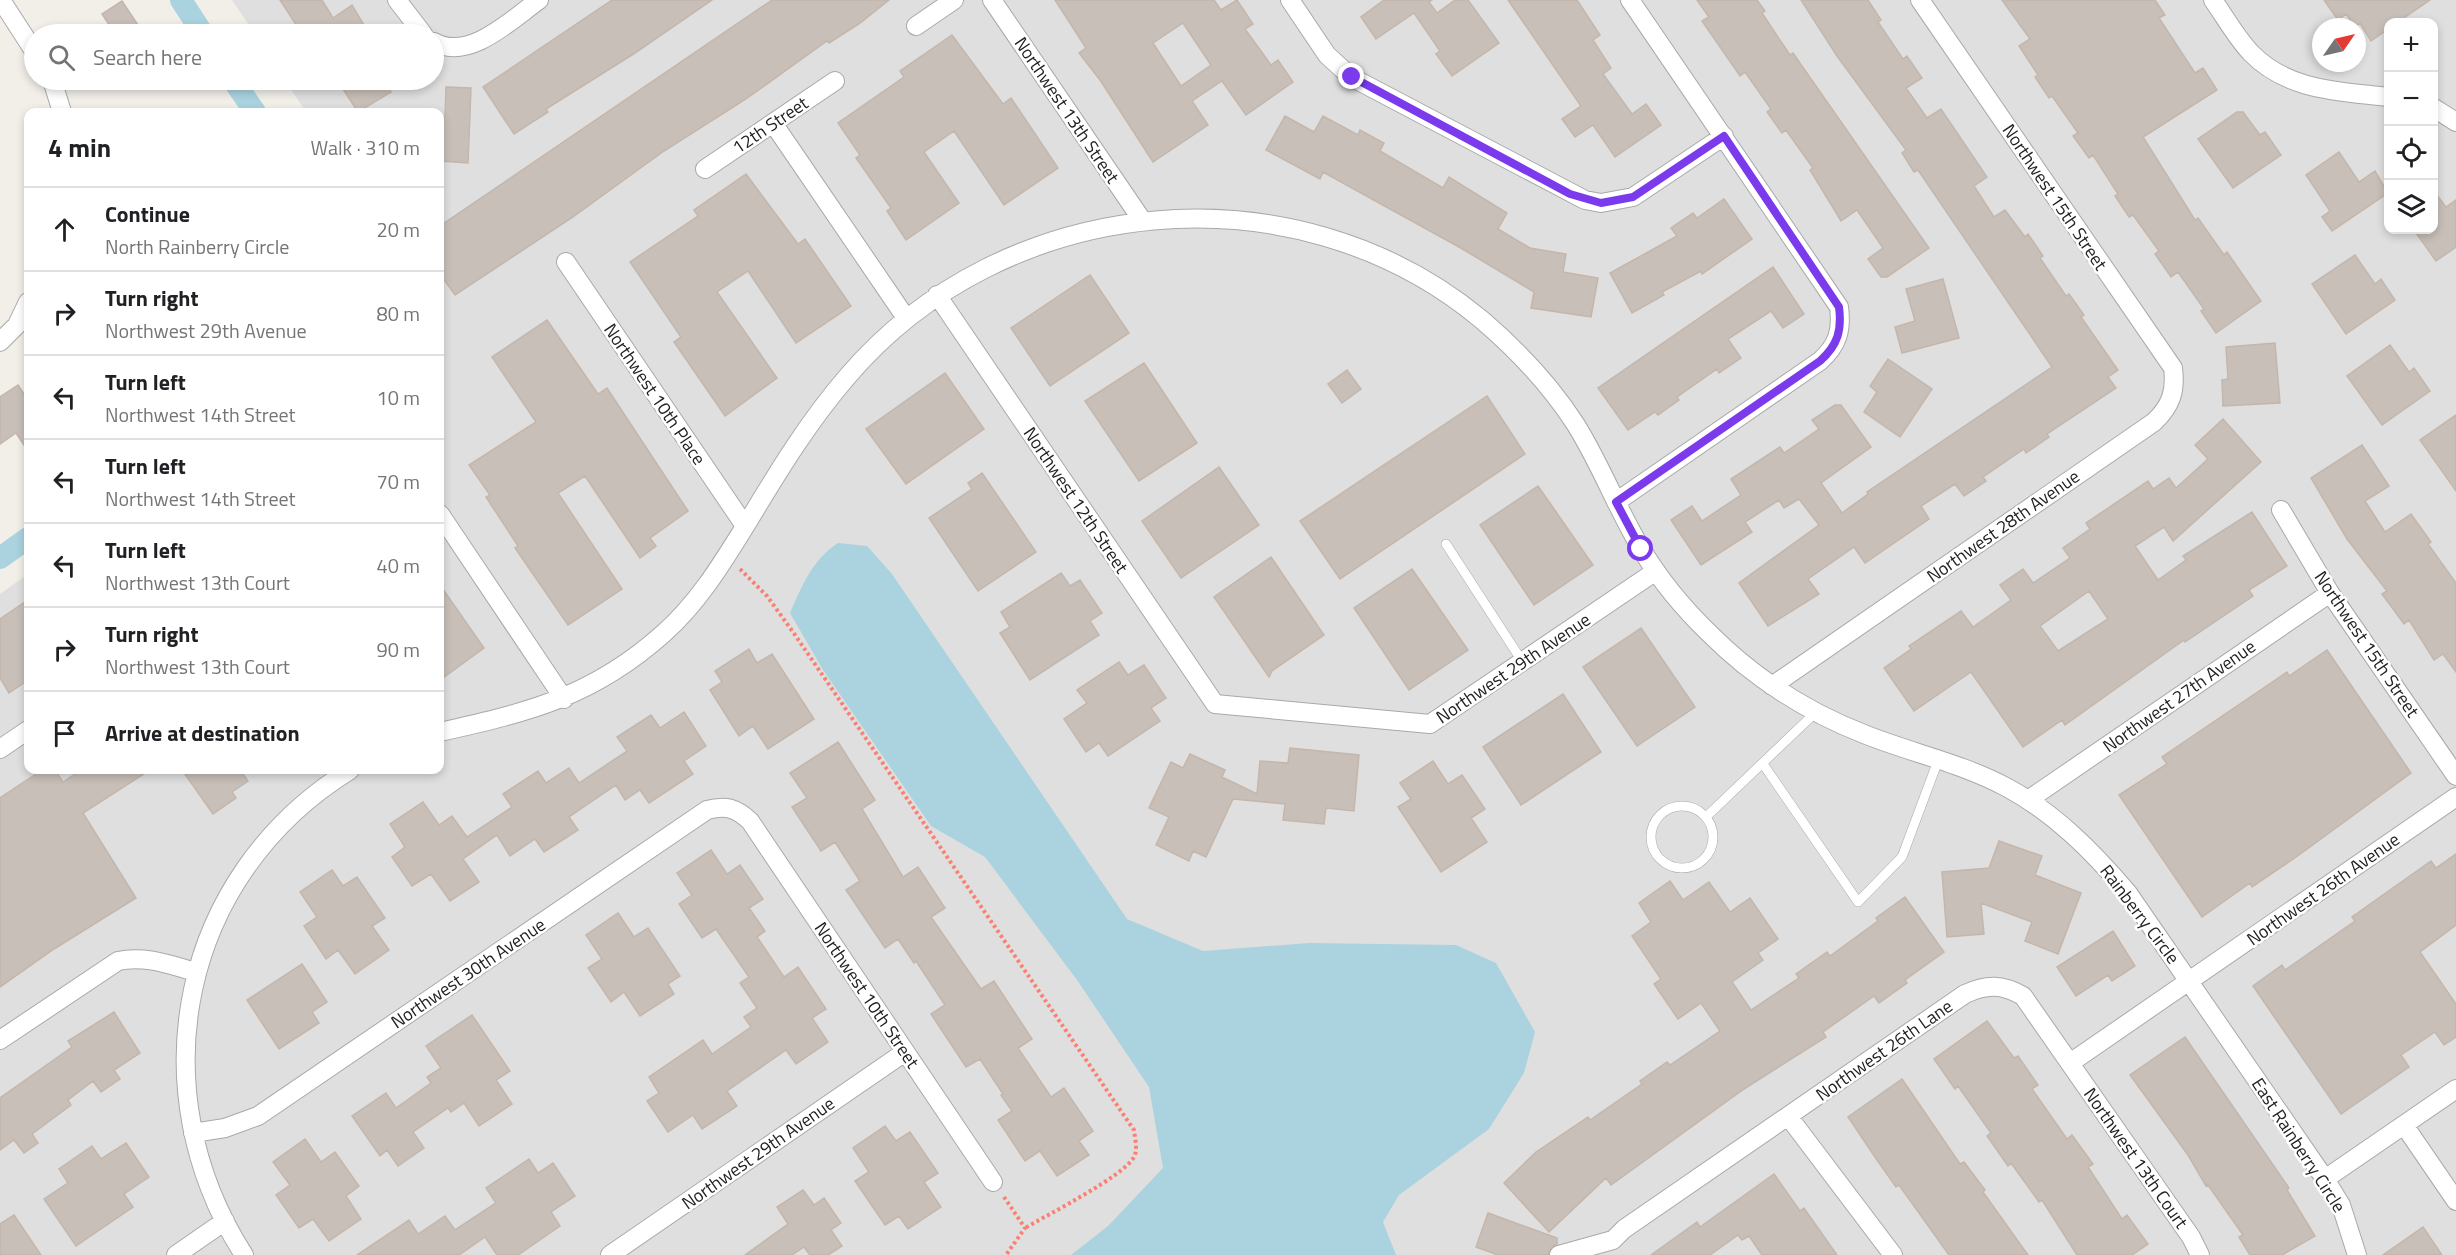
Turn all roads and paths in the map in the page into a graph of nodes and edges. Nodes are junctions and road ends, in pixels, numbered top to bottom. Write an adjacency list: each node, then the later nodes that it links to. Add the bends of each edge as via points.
1 (1, 0): 12 (street)
2 (398, 0): 10 (street)
3 (539, 0): 13 (street, via 482,39 454,48)
4 (954, 0): 11 (street)
5 (992, 0): 23 (street, Northwest 13th Street)
6 (1290, 0): 21 (street, via 1327,54 1352,77 1585,200 1601,203 1633,197)
7 (1630, 0): 21 (street)
8 (1920, 0): 29 (street, Northwest 15th Street, via 2173,368)
9 (2213, 0): 16 (street, via 2250,52 2274,71 2316,88)
10 (416, 24)
11 (916, 26)
12 (24, 36)
13 (444, 45)
14 (835, 81): 20 (street, 12th Street)
15 (55, 90): 17 (street)
16 (2384, 96)
17 (61, 108)
18 (2438, 111): 19 (street)
19 (2456, 122)
20 (773, 123): 22 (street, 12th Street); 27 (street)
21 (1724, 136): 30 (street, via 1839,307 1838,337 1820,361)
22 (705, 169)
23 (1142, 220): 25 (street, Rainberry Circle, via 1056,238 1006,257); 30 (street, Rainberry Circle, via 1202,217 1255,221 1307,231 1358,247 1437,287 1480,318 1554,394 1591,451)
24 (566, 262): 33 (street, Northwest 10th Place)
25 (937, 295): 27 (street, Rainberry Circle); 41 (street, Northwest 12th Street)
26 (24, 310): 28 (street, via 17,325)
27 (906, 318): 33 (street, Rainberry Circle, via 850,372 828,400)
28 (0, 342)
29 (2172, 398): 39 (street, Northwest 28th Avenue, via 2154,422)
30 (1616, 502): 36 (street, Rainberry Circle)
31 (2281, 510): 37 (street, Northwest 15th Street)
32 (444, 520): 40 (street)
33 (745, 526): 35 (street, Rainberry Circle)
34 (1446, 544): 38 (lane)
35 (727, 555): 40 (street, Rainberry Circle, via 669,629 633,659); 68 (path, via 793,632 1134,1130 1137,1151 1132,1161 1099,1186)
36 (1656, 571): 38 (street, Northwest 29th Avenue); 39 (street, Rainberry Circle, via 1711,636)
37 (2330, 593): 49 (street, Northwest 15th Street); 51 (street, Northwest 27th Avenue)
38 (1522, 661): 41 (street, Northwest 29th Avenue, via 1430,724)
39 (1772, 686): 42 (street, Rainberry Circle)
40 (564, 699): 43 (street, Rainberry Circle, via 521,714)
41 (1215, 704)
42 (1816, 712): 46 (street, Rainberry Circle, via 1865,735); 47 (lane)
43 (444, 731)
44 (24, 733): 45 (street)
45 (0, 749)
46 (1939, 758): 47 (lane, via 1902,857 1858,902); 51 (street, Rainberry Circle, via 1961,765)
47 (1762, 764): 53 (lane)
48 (326, 776): 54 (street, via 262,845 235,882 220,909)
49 (2456, 776)
50 (2456, 797): 55 (street, Northwest 26th Avenue)
51 (2028, 800): 55 (street, Rainberry Circle, via 2096,856 2128,893)
52 (738, 810): 57 (street, Northwest 10th Street, via 750,821); 63 (street, Northwest 30th Avenue, via 723,806 707,810 258,1116 225,1128)
53 (1706, 817): 53 (lane, via 1690,806 1671,807 1662,812 1651,838 1658,856 1665,863 1684,868 1702,861 1712,845 1711,826)
54 (196, 972): 56 (street, via 148,959 118,961); 63 (street, via 184,1062)
55 (2189, 981): 58 (street); 59 (street, Rainberry Circle)
56 (0, 1040)
57 (906, 1052): 65 (street, Northwest 10th Street); 72 (street, Northwest 29th Avenue)
58 (2070, 1063): 61 (street, Northwest 26th Lane, via 2023,996 2010,989 1979,987); 76 (street, Northwest 13th Court)
59 (2250, 1069): 64 (street, East Rainberry Circle)
60 (2456, 1089): 62 (street)
61 (1788, 1116): 69 (street, Northwest 26th Lane); 75 (street)
62 (2404, 1125): 64 (street); 66 (street)
63 (193, 1133): 67 (street)
64 (2325, 1179): 77 (street, East Rainberry Circle, via 2341,1205)
65 (993, 1182): 68 (path)
66 (2456, 1201)
67 (225, 1221): 70 (street); 71 (street)
68 (1025, 1228): 73 (path)
69 (1609, 1247): 74 (street, Northwest 26th Lane)
70 (176, 1255)
71 (244, 1255)
72 (610, 1255)
73 (1006, 1255)
74 (1559, 1255)
75 (1893, 1255)
76 (2200, 1255)
77 (2358, 1255)

